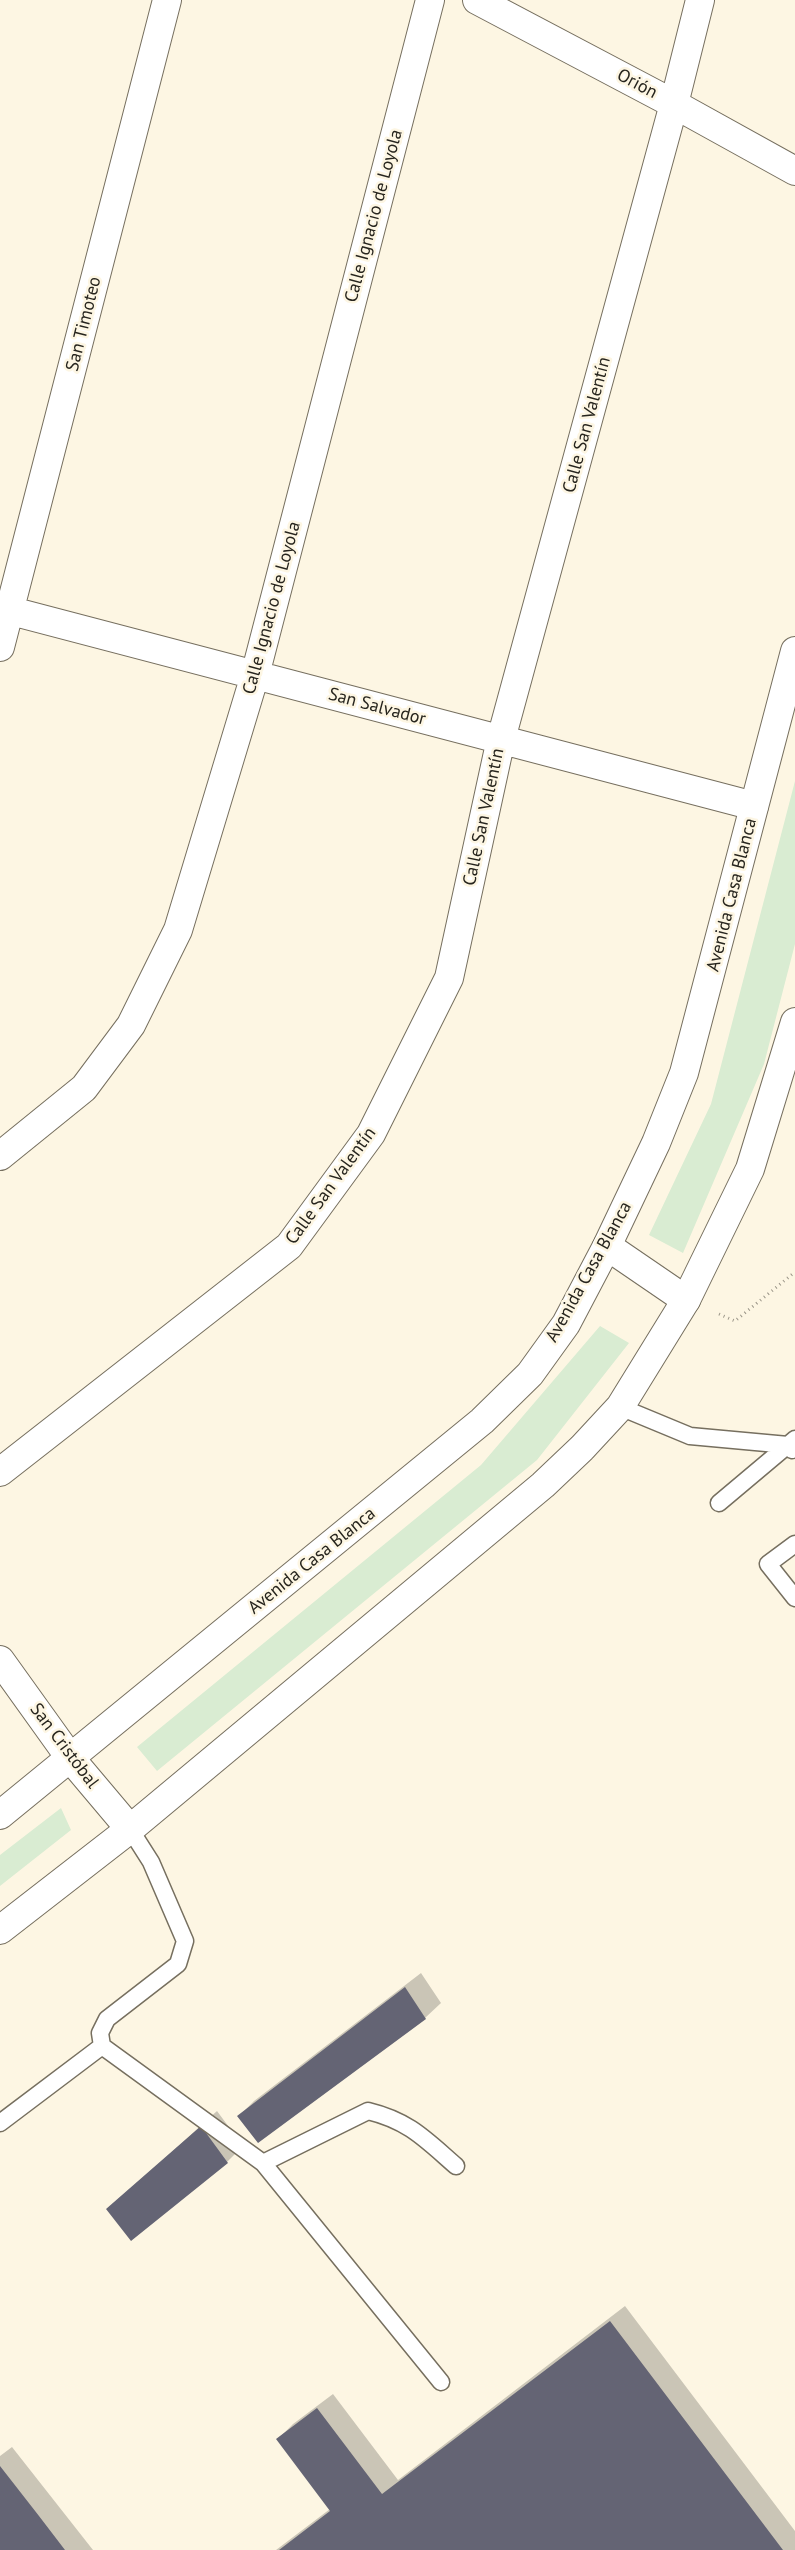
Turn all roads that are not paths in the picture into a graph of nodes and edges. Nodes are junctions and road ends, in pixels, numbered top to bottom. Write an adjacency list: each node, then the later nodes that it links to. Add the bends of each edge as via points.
1 (167, 0): 7 (street, San Timoteo)
2 (430, 0): 10 (street, Calle Ignacio de Loyola)
3 (477, 0): 5 (street, Orión)
4 (700, 0): 5 (street, Calle San Valentín)
5 (674, 104): 6 (street, Orión); 11 (street, Calle San Valentín)
6 (795, 171)
7 (5, 609): 8 (street, San Timoteo); 10 (street, San Salvador)
8 (0, 647)
9 (795, 651): 12 (street, Avenida Casa Blanca)
10 (255, 675): 11 (street, San Salvador); 15 (street, Calle Ignacio de Loyola, via 178,930 131,1025 84,1088)
11 (501, 739): 12 (street, San Salvador); 20 (street, Calle San Valentín, via 449,978 370,1134 289,1246)
12 (754, 806): 16 (street, Avenida Casa Blanca, via 684,1073 656,1143)
13 (795, 1022): 14 (street)
14 (789, 1067): 17 (street, via 750,1169)
15 (0, 1156)
16 (607, 1246): 17 (street); 25 (street, Avenida Casa Blanca, via 566,1324 530,1374 482,1421)
17 (686, 1300): 18 (street)
18 (620, 1407): 19 (lane, via 690,1436); 27 (street, via 543,1485)
19 (793, 1446): 21 (lane)
20 (0, 1472)
21 (719, 1503)
22 (795, 1544): 23 (lane, via 768,1564)
23 (795, 1598)
24 (0, 1660): 25 (street, San Cristóbal)
25 (71, 1759): 26 (street, Avenida Casa Blanca); 27 (street, San Cristóbal)
26 (0, 1815)
27 (130, 1829): 28 (street); 29 (lane, via 151,1862 185,1941 178,1964 107,2019 100,2033)
28 (0, 1930)
29 (102, 2046): 30 (lane); 31 (lane)
30 (0, 2123)
31 (263, 2163): 32 (lane, via 368,2111 408,2125); 33 (lane)
32 (456, 2166)
33 (441, 2382)

